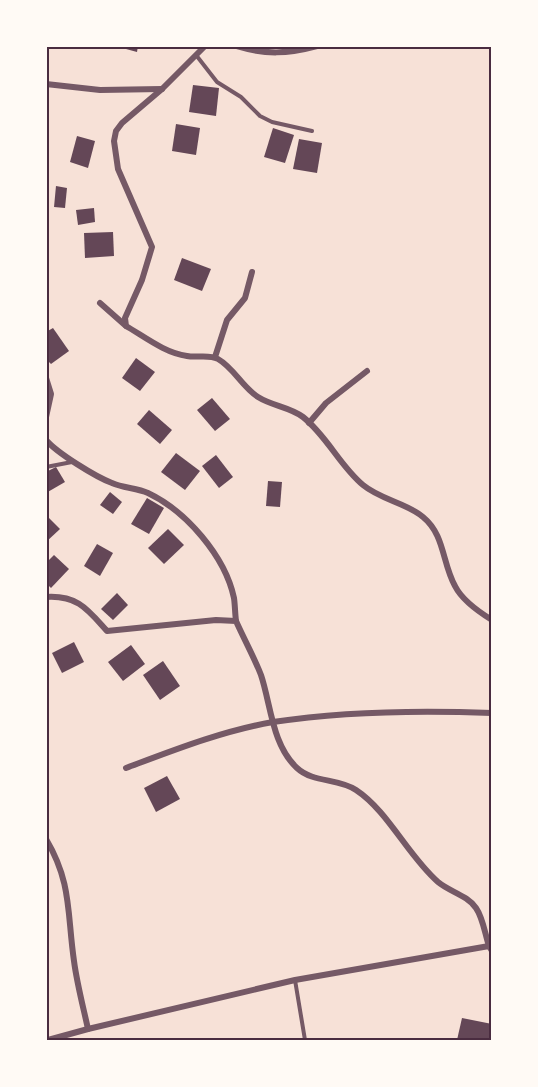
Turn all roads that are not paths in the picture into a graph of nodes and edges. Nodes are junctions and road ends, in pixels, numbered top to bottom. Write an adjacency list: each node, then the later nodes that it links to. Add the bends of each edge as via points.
1 (205, 46): 4 (street)
2 (237, 46): 3 (street, via 280,54)
3 (317, 46)
4 (196, 55): 6 (street); 7 (lane, via 216,82 241,97 260,116)
5 (48, 87): 6 (street)
6 (162, 89): 10 (street, via 122,123 114,141 123,183 152,248 125,318)
7 (312, 131)
8 (252, 272): 11 (street, via 245,298 227,320)
9 (99, 303): 10 (street)
10 (126, 326): 11 (street, via 170,352 187,357)
11 (215, 357): 15 (street, via 256,396)
12 (368, 371): 15 (street, via 326,403)
13 (46, 378): 14 (street, via 51,393)
14 (46, 417)
15 (309, 423): 20 (street, via 364,486 426,519 436,531 456,588)
16 (46, 440): 17 (street)
17 (76, 462): 18 (lane); 21 (street, via 113,484 146,493 192,525 225,574 234,597)
18 (46, 467)
19 (46, 597): 21 (street, via 74,600 106,631)
20 (492, 620)
21 (236, 621): 23 (street, via 260,672)
22 (492, 713): 23 (street, via 380,711)
23 (273, 722): 24 (street, via 213,736); 26 (street, via 286,755 296,768 308,776 354,789 370,801 424,868 469,900 477,909)
24 (126, 768)
25 (46, 839): 28 (street, via 56,855 69,900 76,977)
26 (490, 949): 27 (street)
27 (295, 980): 28 (street); 30 (lane)
28 (88, 1029): 29 (street)
29 (48, 1041)
30 (305, 1041)

